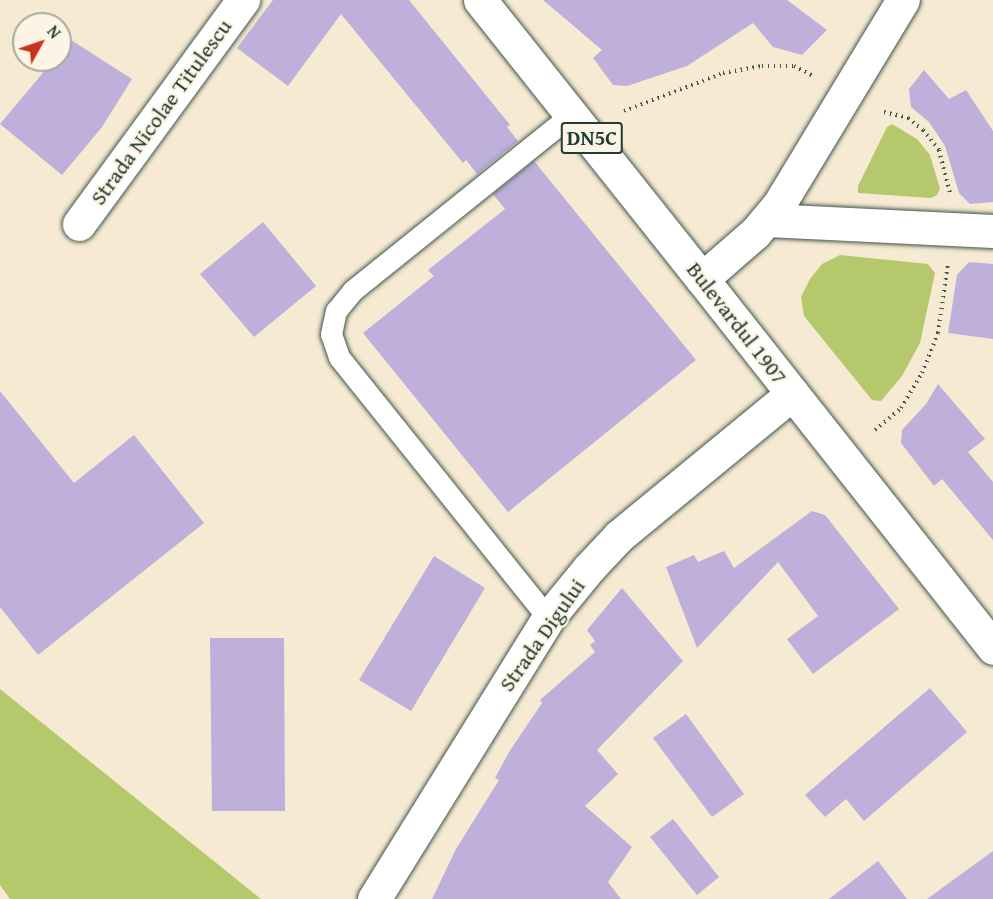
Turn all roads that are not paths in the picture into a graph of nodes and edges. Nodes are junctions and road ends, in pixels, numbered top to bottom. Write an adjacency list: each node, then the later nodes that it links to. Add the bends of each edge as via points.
1 (243, 0): 6 (main road, Strada Nicolae Titulescu)
2 (480, 0): 4 (main road, Bulevardul 1907 / DN5C)
3 (903, 0): 5 (main road)
4 (572, 114): 8 (main road, Bulevardul 1907 / DN5C); 10 (lane, via 352,291 336,311 331,334 339,357)
5 (767, 220): 7 (main road); 8 (main road)
6 (79, 224)
7 (993, 231)
8 (702, 279): 9 (main road, Bulevardul 1907)
9 (792, 394): 10 (main road, Strada Digului, via 619,536); 11 (main road, Bulevardul 1907)
10 (548, 618): 12 (main road, Strada Digului)
11 (993, 648)
12 (374, 899)

